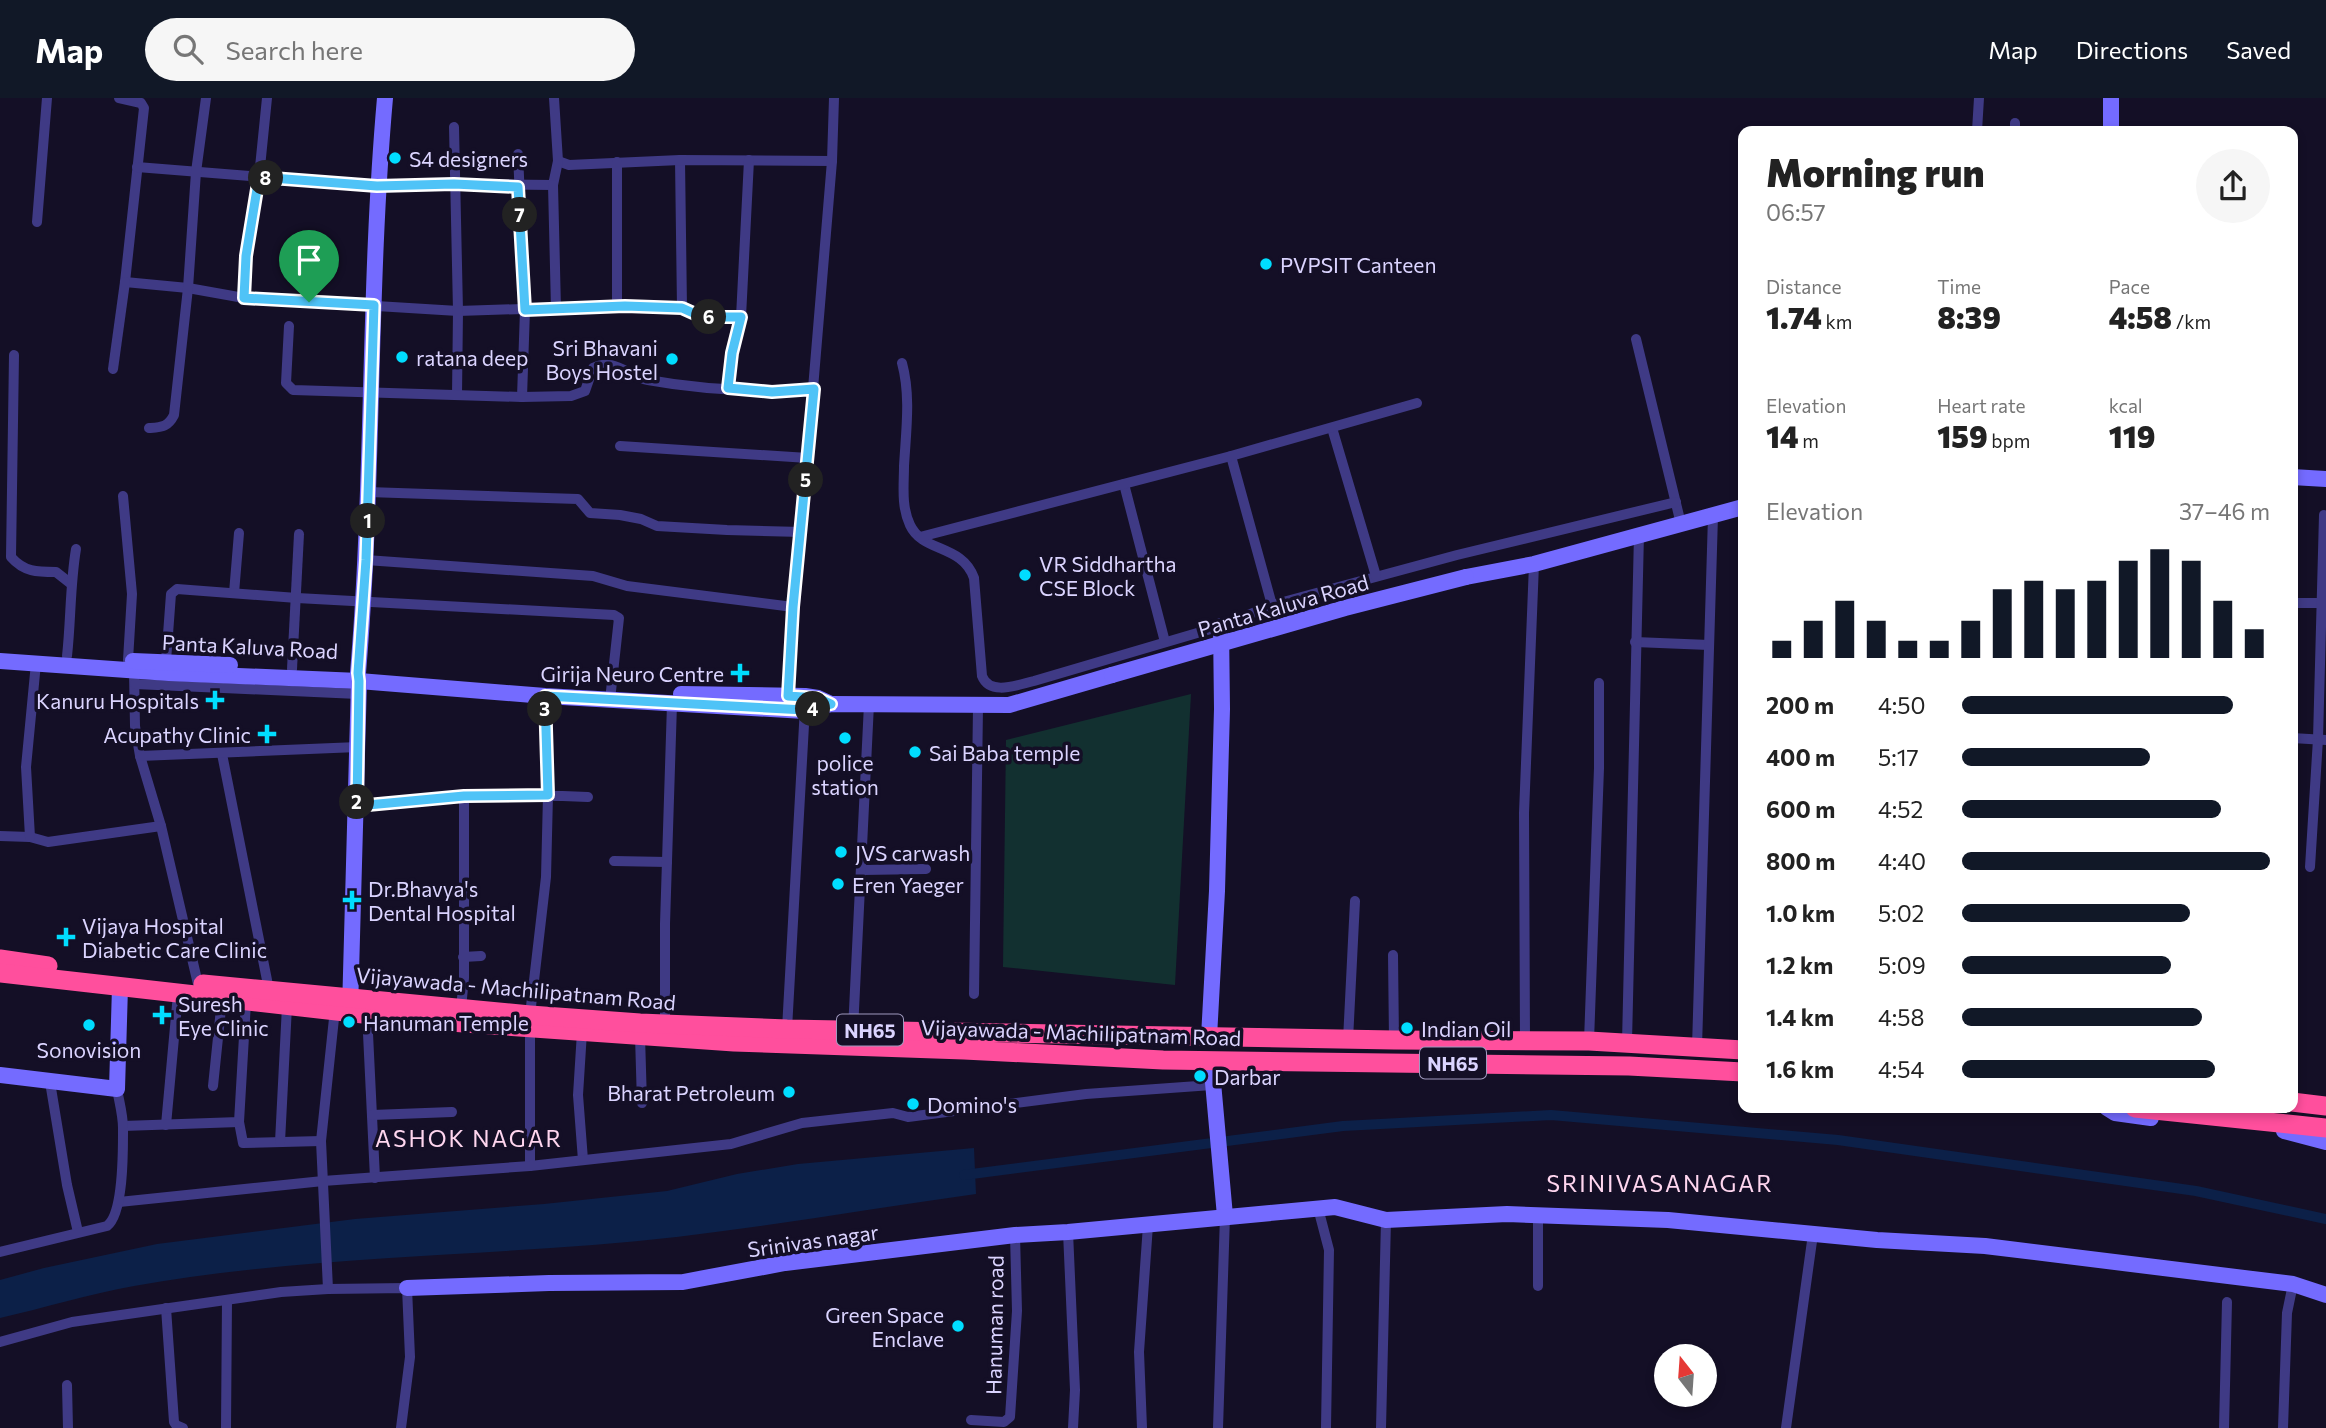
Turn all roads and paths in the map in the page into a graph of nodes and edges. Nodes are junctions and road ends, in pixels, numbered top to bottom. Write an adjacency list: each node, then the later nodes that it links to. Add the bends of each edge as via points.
1 (47, 98): 28 (street)
2 (119, 98): 21 (street, via 144,106)
3 (206, 98): 22 (street)
4 (267, 98): 23 (street)
5 (385, 98): 25 (street)
6 (554, 98): 18 (street)
7 (834, 98): 19 (street)
8 (1979, 98): 11 (street)
9 (2111, 98): 12 (street)
10 (2121, 98): 13 (street)
11 (1977, 126)
12 (2111, 126)
13 (2121, 126)
14 (454, 127): 24 (street)
15 (517, 154): 27 (street)
16 (681, 160): 17 (street); 20 (street); 34 (street)
17 (749, 160): 19 (street); 38 (street)
18 (558, 161): 20 (street, via 569,165); 26 (street)
19 (832, 161): 45 (street)
20 (617, 162): 33 (street)
21 (137, 167): 22 (street); 29 (street)
22 (196, 172): 23 (street); 30 (street)
23 (259, 177): 25 (street); 31 (street)
24 (454, 184): 25 (street); 27 (street); 37 (street)
25 (377, 186): 32 (street)
26 (553, 186): 27 (street); 35 (street)
27 (518, 187): 36 (street)
28 (37, 222)
29 (125, 282): 30 (street); 43 (street)
30 (188, 288): 31 (street); 50 (street, via 174,415 165,426)
31 (244, 298): 32 (street)
32 (374, 305): 37 (street); 46 (street)
33 (617, 306): 34 (street); 35 (street)
34 (682, 308): 38 (street, via 702,317)
35 (556, 309): 36 (street)
36 (525, 310): 37 (street); 48 (street)
37 (458, 312): 47 (street)
38 (741, 317): 44 (street)
39 (289, 326): 46 (street, via 288,388)
40 (1636, 339): 60 (street)
41 (14, 355): 74 (street, via 11,557 33,572 56,572)
42 (901, 363): 69 (street, via 907,389 903,497 911,528)
43 (113, 369)
44 (728, 388): 45 (street); 48 (street, via 676,385 635,377 613,364 603,364 593,368 585,391 578,395)
45 (814, 389): 54 (street)
46 (372, 393): 47 (street); 58 (street)
47 (457, 395): 48 (street)
48 (522, 397)
49 (1418, 403): 51 (street)
50 (149, 428)
51 (1332, 428): 53 (street); 73 (street)
52 (620, 446): 54 (street)
53 (1231, 456): 57 (street); 80 (street)
54 (808, 458): 65 (street)
55 (2298, 477): 56 (street)
56 (2326, 479)
57 (1124, 484): 69 (street); 83 (street)
58 (368, 492): 65 (street, via 578,499 590,513 641,519 657,526); 71 (street)
59 (123, 496): 92 (street, via 132,594)
60 (1676, 502): 64 (street); 73 (street)
61 (1738, 508): 63 (street, Panta Kaluva Road)
62 (2324, 515): 79 (street)
63 (1713, 516): 64 (street, Panta Kaluva Road); 85 (street)
64 (1681, 524): 68 (street, Panta Kaluva Road)
65 (802, 531): 81 (street)
66 (239, 533): 75 (street)
67 (299, 534): 76 (street)
68 (1639, 534): 72 (street, Panta Kaluva Road); 84 (street)
69 (920, 537): 83 (street, via 970,567 982,676 991,687 1034,681)
70 (76, 549): 74 (street)
71 (366, 560): 77 (street); 81 (street, via 593,576 627,586)
72 (1534, 564): 101 (street, Panta Kaluva Road, bridge, via 1345,608 1009,705); 144 (street, via 1524,813)
73 (1376, 576): 80 (street)
74 (70, 583): 87 (street)
75 (234, 593): 76 (street); 89 (street, via 173,592)
76 (297, 598): 77 (street); 91 (street)
77 (364, 601): 93 (street); 95 (street, via 616,615 619,628)
78 (2298, 603): 79 (street)
79 (2324, 603): 103 (street)
80 (1272, 605): 82 (street)
81 (793, 607): 97 (street)
82 (1221, 626): 83 (street); 141 (street, via 1218,852)
83 (1165, 642)
84 (1635, 642): 85 (street); 146 (street)
85 (1709, 645): 147 (street)
86 (0, 652): 87 (street, Panta Kaluva Road)
87 (67, 656): 92 (street, Panta Kaluva Road)
88 (0, 661): 90 (street, Panta Kaluva Road)
89 (166, 661): 91 (street, Panta Kaluva Road); 92 (street, Panta Kaluva Road)
90 (36, 663): 92 (street, Panta Kaluva Road); 113 (street, via 26,767)
91 (292, 668): 93 (street, Panta Kaluva Road)
92 (132, 672): 93 (street, Panta Kaluva Road); 106 (street)
93 (359, 683): 95 (street, Panta Kaluva Road); 96 (street, Panta Kaluva Road); 104 (street)
94 (1599, 683): 145 (street)
95 (611, 691): 97 (street, Panta Kaluva Road)
96 (545, 696): 99 (street, Panta Kaluva Road); 107 (street)
97 (787, 703): 98 (street, Panta Kaluva Road); 99 (street, Panta Kaluva Road)
98 (805, 703): 100 (street, Panta Kaluva Road); 137 (street)
99 (672, 704): 115 (street)
100 (869, 704): 101 (street, Panta Kaluva Road); 118 (street)
101 (978, 707): 129 (street)
102 (2298, 738): 103 (street)
103 (2322, 740): 116 (street)
104 (358, 747): 105 (street); 110 (street)
105 (222, 754): 106 (street); 127 (street)
106 (140, 756): 111 (street)
107 (548, 795): 108 (street); 109 (street); 135 (street, via 547,877)
108 (464, 796): 110 (street); 122 (street)
109 (588, 797)
110 (357, 806): 132 (street)
111 (161, 826): 113 (street, via 48,842); 125 (street)
112 (0, 836): 113 (street)
113 (30, 837)
114 (614, 861): 115 (street)
115 (667, 862): 136 (street)
116 (2310, 867)
117 (926, 869): 118 (street)
118 (862, 870): 138 (street)
119 (1355, 901): 142 (street)
120 (1392, 955): 143 (street)
121 (481, 956): 122 (street)
122 (463, 957): 134 (street)
123 (0, 959): 125 (highway, Vijayawada - Machilipatnam Road / NH65)
124 (0, 973): 126 (highway, Vijayawada - Machilipatnam Road / NH65)
125 (198, 984): 127 (highway, Vijayawada - Machilipatnam Road / NH65)
126 (120, 987): 128 (highway, Vijayawada - Machilipatnam Road / NH65); 155 (street)
127 (269, 990): 132 (highway, Vijayawada - Machilipatnam Road / NH65)
128 (178, 994): 130 (highway, Vijayawada - Machilipatnam Road / NH65); 164 (street)
129 (974, 995)
130 (222, 999): 131 (highway, Vijayawada - Machilipatnam Road / NH65); 154 (street)
131 (246, 1002): 133 (highway, Vijayawada - Machilipatnam Road / NH65); 163 (street)
132 (351, 1005): 133 (highway, Vijayawada - Machilipatnam Road / NH65); 134 (highway, Vijayawada - Machilipatnam Road / NH65); 135 (highway, Vijayawada - Machilipatnam Road / NH65); 162 (street); 167 (street)
133 (287, 1006): 168 (street)
134 (461, 1008): 135 (highway, Vijayawada - Machilipatnam Road / NH65)
135 (530, 1022): 136 (highway, Vijayawada - Machilipatnam Road / NH65); 139 (highway, Vijayawada - Machilipatnam Road / NH65); 171 (street)
136 (665, 1024): 137 (highway, Vijayawada - Machilipatnam Road / NH65)
137 (787, 1029): 138 (highway, Vijayawada - Machilipatnam Road / NH65)
138 (853, 1030): 141 (highway, Vijayawada - Machilipatnam Road / NH65)
139 (582, 1032): 140 (highway, Vijayawada - Machilipatnam Road / NH65); 170 (street, via 578,1095)
140 (640, 1036): 149 (highway, Vijayawada - Machilipatnam Road / NH65); 156 (street)
141 (1209, 1037): 142 (highway, Vijayawada - Machilipatnam Road / NH65)
142 (1348, 1040): 143 (highway, Vijayawada - Machilipatnam Road / NH65)
143 (1394, 1040): 144 (highway, Vijayawada - Machilipatnam Road / NH65)
144 (1525, 1041): 145 (highway, Vijayawada - Machilipatnam Road / NH65)
145 (1589, 1041): 146 (highway, Vijayawada - Machilipatnam Road / NH65)
146 (1627, 1042): 147 (highway, Vijayawada - Machilipatnam Road / NH65)
147 (1697, 1047): 148 (highway, Vijayawada - Machilipatnam Road / NH65)
148 (1738, 1050)
149 (1211, 1060): 150 (highway, Vijayawada - Machilipatnam Road / NH65); 153 (street)
150 (1738, 1072)
151 (0, 1074): 152 (street)
152 (50, 1082): 155 (street); 180 (street)
153 (1212, 1084): 170 (street, via 1086,1094 908,1117 893,1113 802,1123 731,1144); 177 (street)
154 (213, 1086)
155 (117, 1089): 165 (street)
156 (642, 1103)
157 (2298, 1103): 158 (highway)
158 (2326, 1106)
159 (452, 1112): 162 (street)
160 (2118, 1113): 169 (street, via 2260,1128)
161 (2183, 1113): 166 (highway)
162 (372, 1115): 172 (street)
163 (239, 1122): 164 (street); 168 (street, via 243,1143)
164 (166, 1125): 165 (street)
165 (123, 1126): 174 (street)
166 (2326, 1128)
167 (321, 1141): 168 (street); 173 (street)
168 (280, 1142)
169 (2326, 1142)
170 (583, 1160): 171 (street)
171 (530, 1166): 172 (street)
172 (375, 1178): 173 (street)
173 (323, 1181): 174 (street); 188 (street)
174 (119, 1202): 180 (street, via 107,1226)
175 (1318, 1208): 177 (street, Srinivas nagar); 178 (street, Srinivas nagar, via 1341,1208); 203 (street, via 1329,1250)
176 (1538, 1215): 178 (street, Srinivas nagar); 182 (street, Srinivas nagar, via 1668,1220); 186 (street)
177 (1225, 1216): 179 (street, Srinivas nagar); 202 (street)
178 (1386, 1220): 204 (street)
179 (1148, 1225): 181 (street, Srinivas nagar); 201 (street, via 1139,1352)
180 (78, 1232): 184 (street)
181 (1068, 1232): 183 (street, Srinivas nagar); 200 (street)
182 (1813, 1234): 185 (street, Srinivas nagar, via 1984,1246); 205 (street)
183 (1016, 1235): 187 (street, Srinivas nagar, via 785,1263 683,1282); 195 (street, Hanuman road, via 1017,1311 1010,1417 1004,1422)
184 (0, 1252)
185 (2293, 1284): 189 (street, Srinivas nagar); 207 (street, via 2287,1313)
186 (1538, 1286)
187 (407, 1288): 188 (street); 199 (street, via 411,1357)
188 (328, 1289): 190 (street)
189 (2326, 1295)
190 (226, 1300): 192 (street); 198 (street)
191 (2227, 1302): 206 (street)
192 (166, 1308): 193 (street, via 72,1322); 197 (street, via 174,1422)
193 (0, 1342)
194 (67, 1385): 196 (street)
195 (971, 1420)
196 (68, 1428)
197 (183, 1428)
198 (226, 1428)
199 (401, 1428)
200 (1073, 1428)
201 (1142, 1428)
202 (1218, 1428)
203 (1326, 1428)
204 (1381, 1428)
205 (1786, 1428)
206 (2224, 1428)
207 (2283, 1428)

